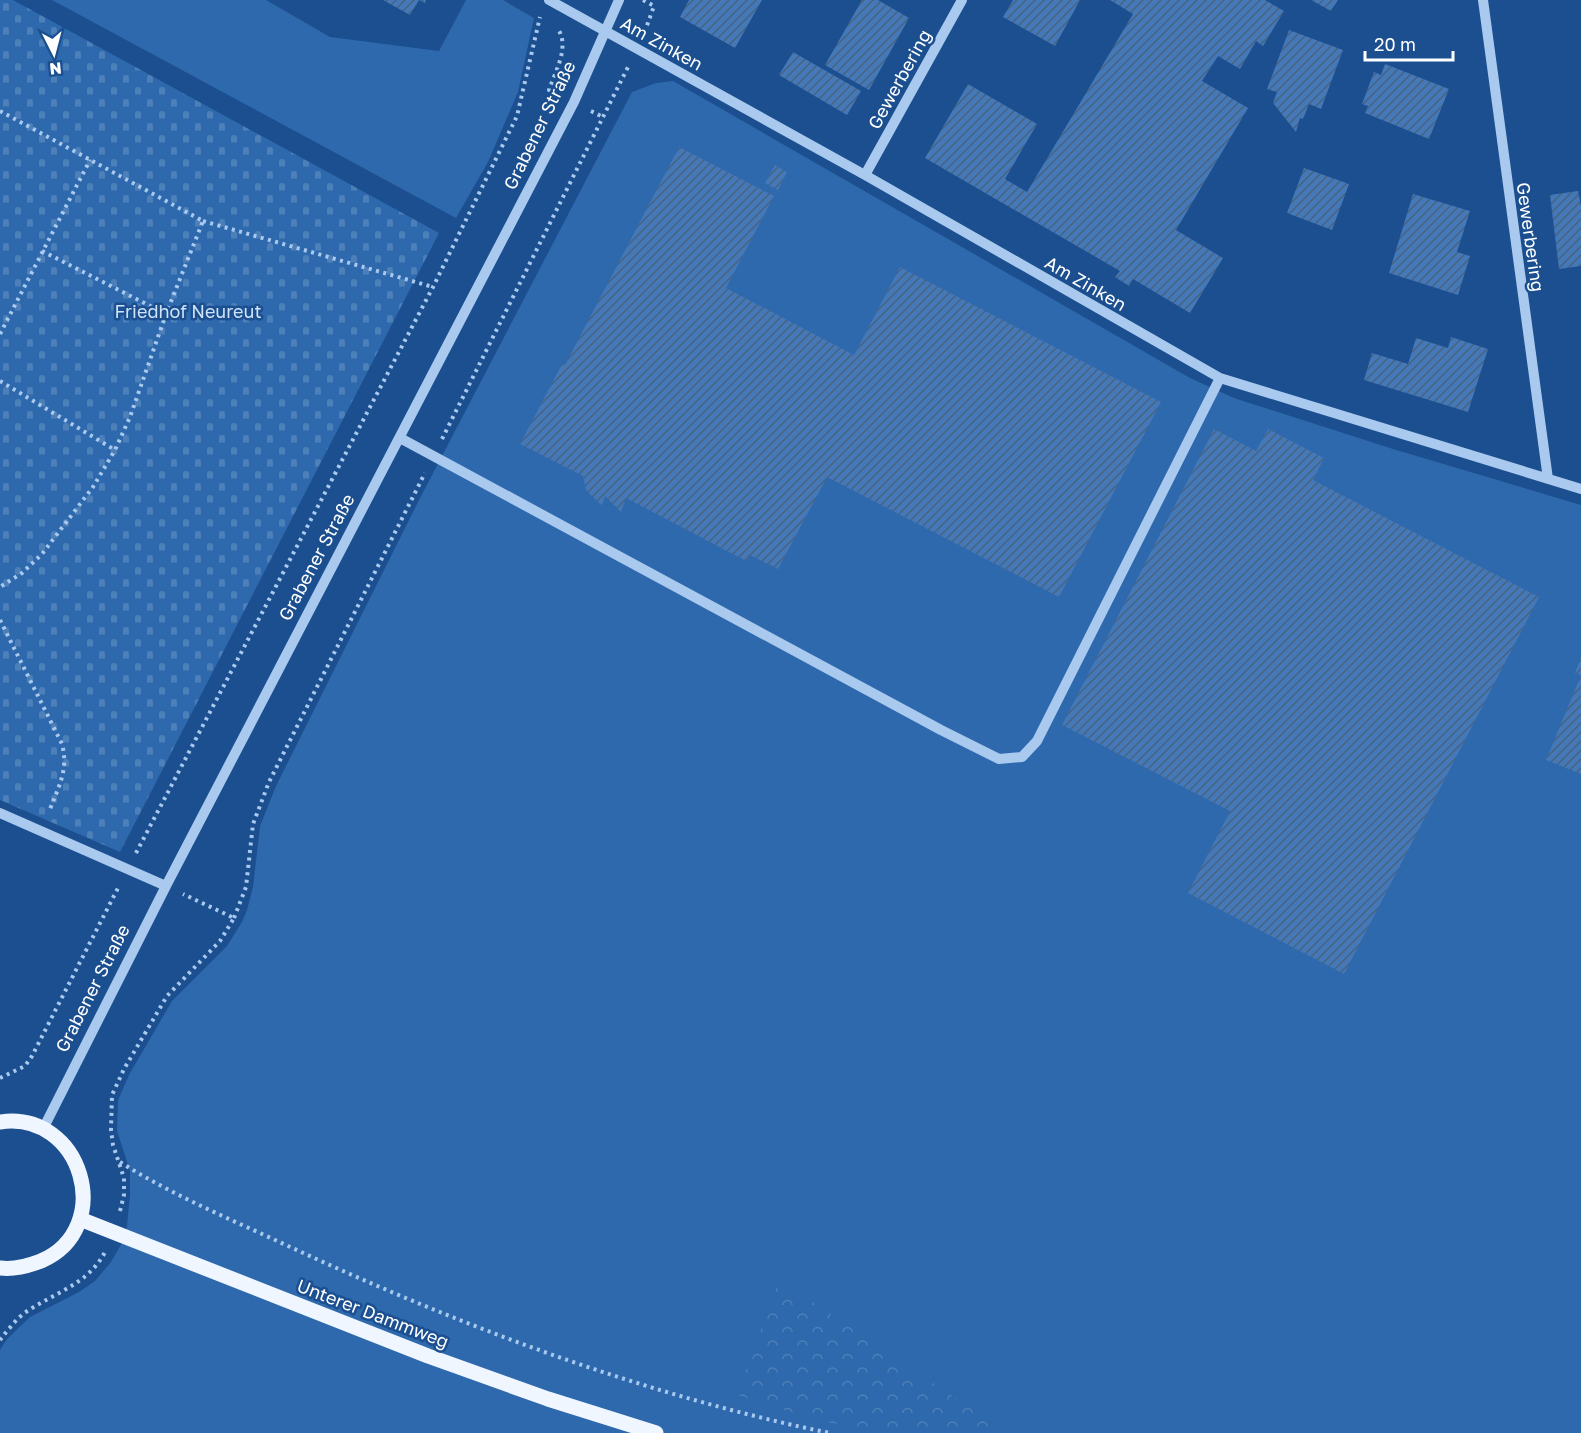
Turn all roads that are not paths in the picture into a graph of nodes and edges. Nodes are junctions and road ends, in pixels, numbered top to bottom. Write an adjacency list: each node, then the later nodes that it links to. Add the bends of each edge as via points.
1 (619, 0): 5 (street, Grabener Straße)
2 (962, 0): 6 (street, Gewerbering)
3 (1483, 0): 9 (street, Gewerbering)
4 (546, 5): 5 (street, Am Zinken)
5 (605, 31): 6 (street, Am Zinken); 8 (street, Grabener Straße, via 574,102)
6 (865, 175): 7 (street, Am Zinken)
7 (1220, 378): 8 (street, via 1037,741 1022,757 999,759); 9 (street, Am Zinken)
8 (400, 438): 12 (street, Grabener Straße)
9 (1548, 479): 10 (street, Am Zinken)
10 (1581, 489)
11 (0, 813): 12 (street)
12 (166, 886): 14 (street, Grabener Straße)
13 (0, 1122): 14 (main road, via 26,1122)
14 (43, 1129): 15 (main road, via 74,1156 84,1200)
15 (80, 1219): 16 (main road, via 68,1240 49,1257 30,1266); 17 (main road, Unterer Dammweg, via 428,1356 548,1400)
16 (0, 1268)
17 (656, 1433)

